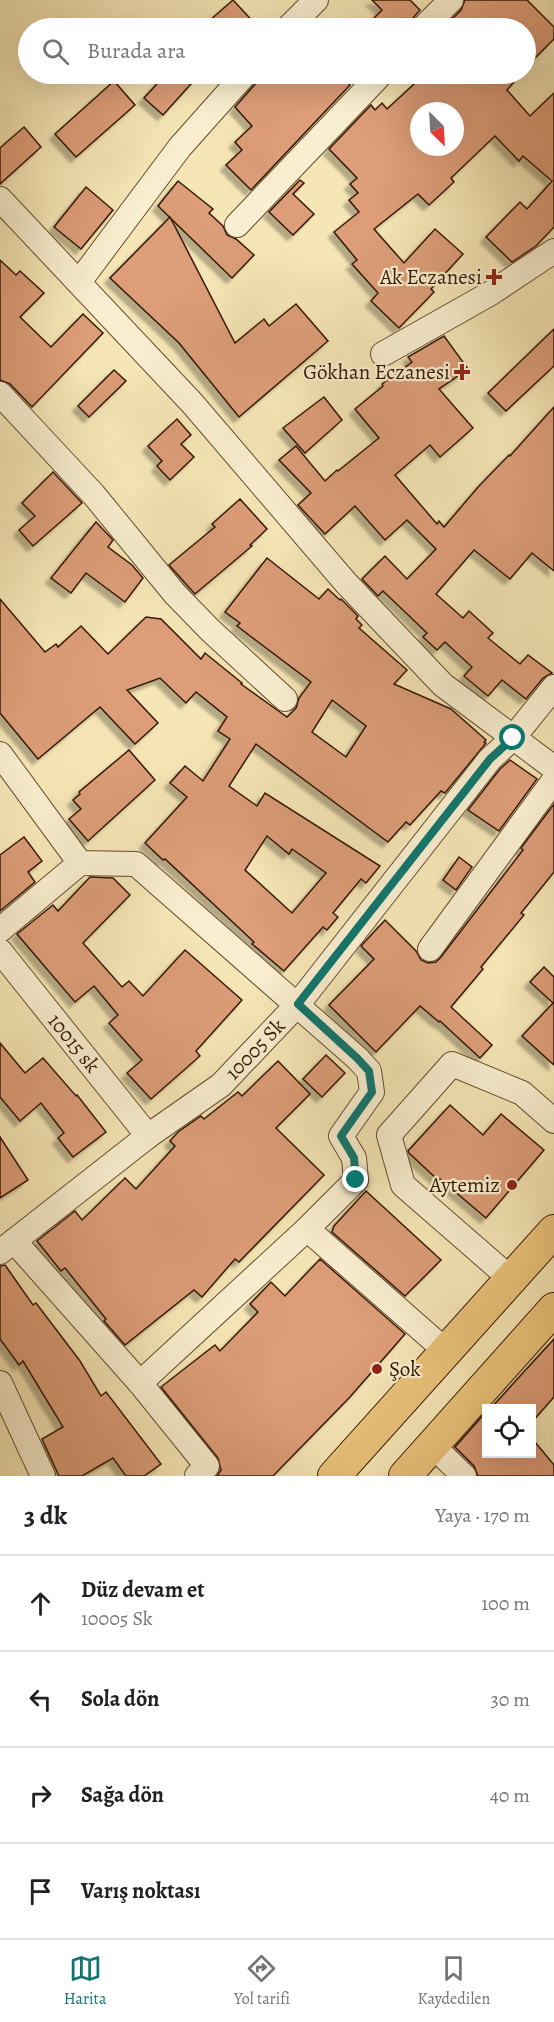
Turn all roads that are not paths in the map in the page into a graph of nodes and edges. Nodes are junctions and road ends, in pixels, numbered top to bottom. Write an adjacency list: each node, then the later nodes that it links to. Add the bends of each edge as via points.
1 (316, 0): 3 (street)
2 (450, 0): 4 (street)
3 (298, 18)
4 (433, 18)
5 (236, 84): 10 (street, via 180,147)
6 (371, 84): 8 (street)
7 (1, 202): 10 (street)
8 (237, 225)
9 (554, 251): 11 (street, via 492,293)
10 (79, 282): 15 (street, via 212,426 346,584 443,685)
11 (383, 354)
12 (0, 394): 14 (street, via 94,495 175,594)
13 (554, 687): 15 (street, 10005 Sk)
14 (285, 699)
15 (513, 738): 17 (street); 23 (street, 10005 Sk, via 490,759)
16 (0, 754): 19 (street)
17 (554, 768)
18 (554, 780): 21 (street)
19 (80, 863): 20 (street); 23 (street, via 136,864)
20 (0, 930)
21 (430, 948)
22 (0, 951): 25 (street, 10015 sk)
23 (298, 1004): 25 (street, 10005 Sk, via 221,1085); 26 (street, via 369,1071 372,1092 341,1136 354,1158 356,1180)
24 (554, 1121): 29 (street, via 522,1093 452,1064 389,1135 403,1185)
25 (147, 1136): 28 (street, 10005 Sk)
26 (307, 1229): 31 (street); 33 (street)
27 (554, 1231): 29 (main road)
28 (7, 1247): 33 (street)
29 (512, 1279): 31 (main road)
30 (554, 1309): 34 (main road)
31 (447, 1352): 37 (main road)
32 (0, 1383): 35 (street)
33 (140, 1383): 36 (street, via 207,1466)
34 (433, 1446): 38 (main road); 39 (street)
35 (43, 1476)
36 (198, 1476)
37 (334, 1476)
38 (405, 1476)
39 (465, 1476)

